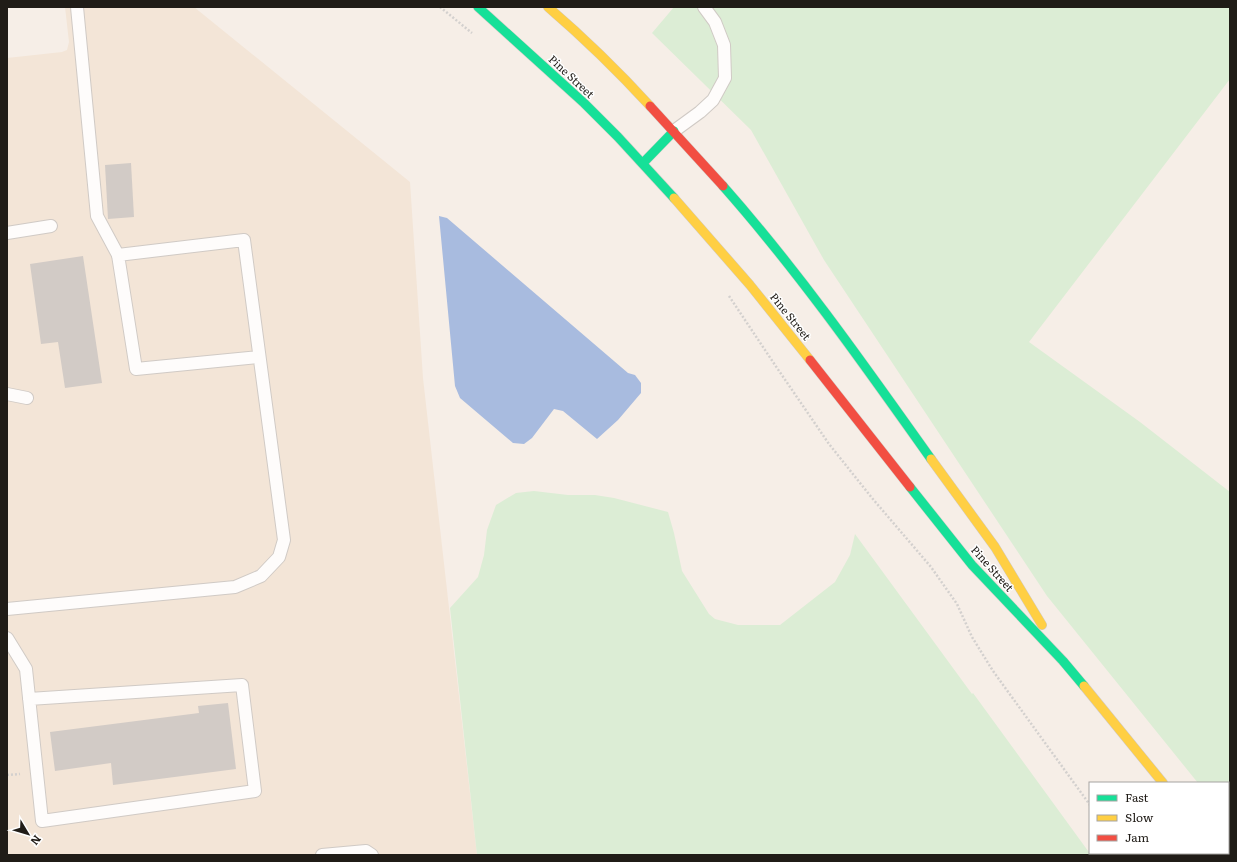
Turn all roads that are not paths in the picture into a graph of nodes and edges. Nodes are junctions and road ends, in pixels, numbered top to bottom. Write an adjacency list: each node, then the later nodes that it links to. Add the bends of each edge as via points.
1 (77, 7): 9 (lane, via 97,216)
2 (478, 7): 6 (street, Pine Street, via 584,103)
3 (548, 7): 5 (street, Pine Street, via 629,83)
4 (704, 7): 5 (lane, via 715,22 724,45 725,78 714,100)
5 (674, 131): 6 (street); 15 (street, Pine Street, via 755,222 856,354 995,547)
6 (643, 163): 15 (street, Pine Street, via 750,284 972,565)
7 (51, 226): 8 (lane)
8 (7, 233)
9 (118, 255): 10 (lane, via 136,369); 10 (lane, via 244,240)
10 (259, 357): 13 (lane, via 284,540 279,557 261,576 235,586)
11 (7, 394): 12 (lane)
12 (27, 398)
13 (7, 609)
14 (7, 638): 16 (lane, via 26,669)
15 (1063, 661): 17 (street, Pine Street)
16 (29, 699): 16 (lane, via 42,821 255,791 242,685)
17 (1162, 782)
18 (322, 855): 19 (lane, via 366,851)
19 (372, 855)

